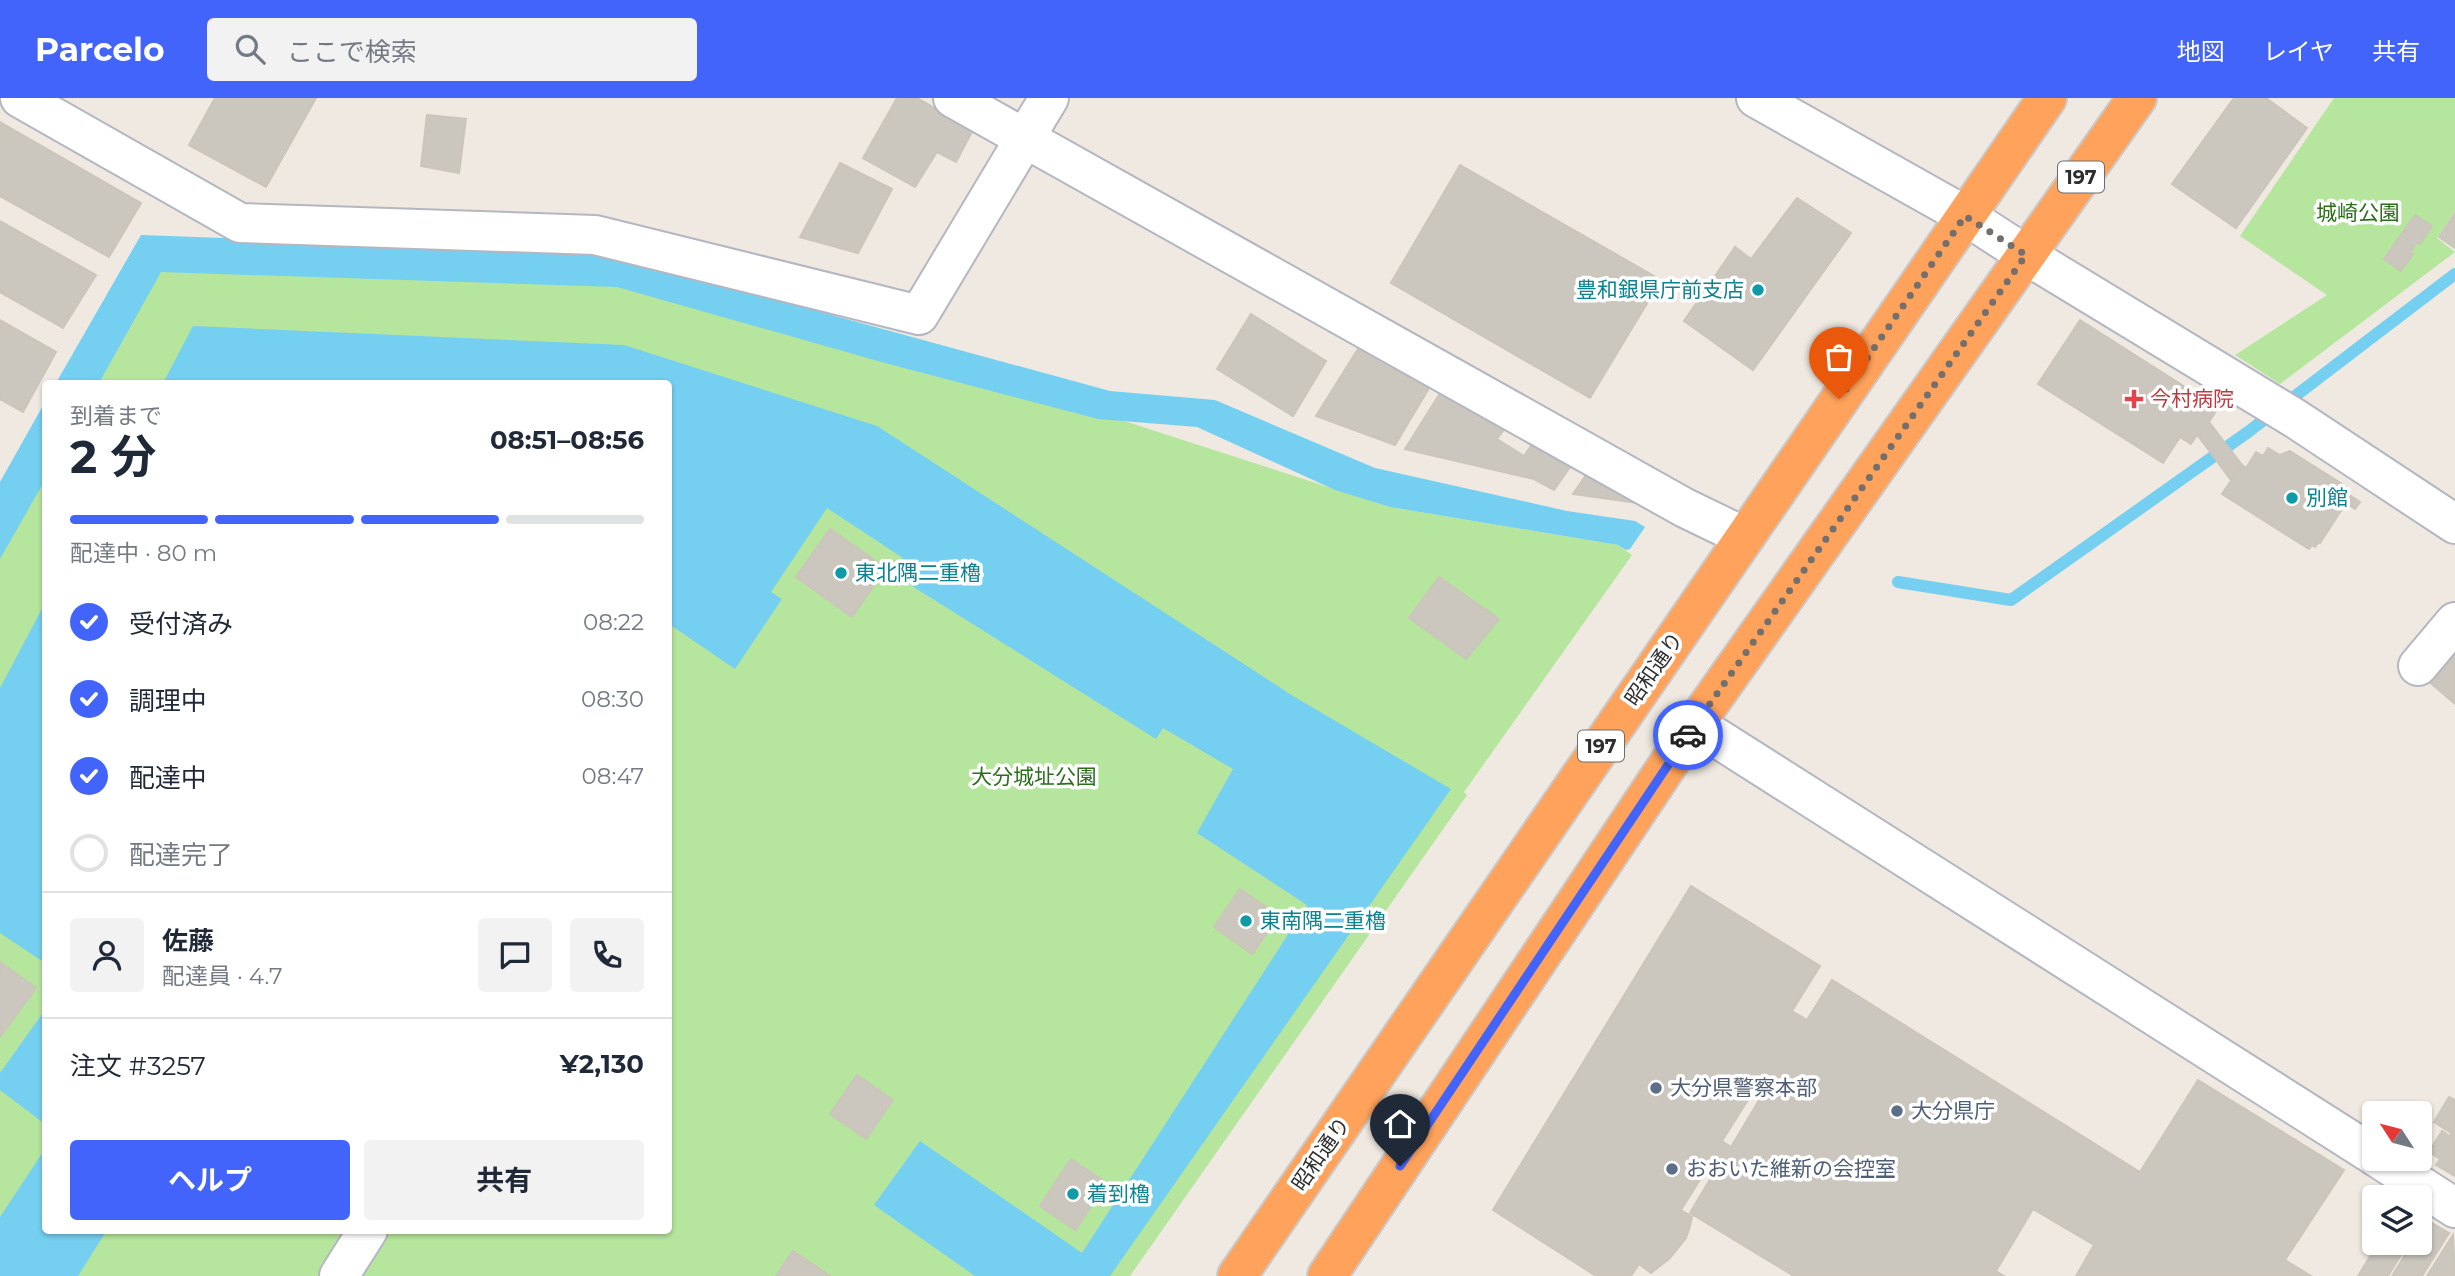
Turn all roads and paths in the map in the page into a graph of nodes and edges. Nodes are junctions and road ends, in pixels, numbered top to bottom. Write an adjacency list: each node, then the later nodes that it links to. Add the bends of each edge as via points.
1 (20, 98): 7 (street, via 240,223 595,235 919,315)
2 (953, 98): 7 (street)
3 (1049, 98): 7 (street)
4 (1756, 98): 8 (street)
5 (2048, 98): 8 (highway, 昭和通り / 197)
6 (2137, 98): 9 (highway, 197)
7 (1025, 140): 11 (street, via 1685,508)
8 (1965, 216): 9 (street); 11 (highway, 昭和通り / 197)
9 (2026, 255): 10 (street, via 2296,419); 14 (highway, 197)
10 (2455, 524)
11 (1745, 537): 19 (highway, 昭和通り / 197)
12 (2455, 622): 13 (street)
13 (2418, 666)
14 (1695, 724): 15 (street); 21 (highway, 197)
15 (2362, 1149)
16 (2397, 1171): 17 (street)
17 (2455, 1208)
18 (365, 1234): 20 (street)
19 (1244, 1274)
20 (339, 1276)
21 (1327, 1276)

